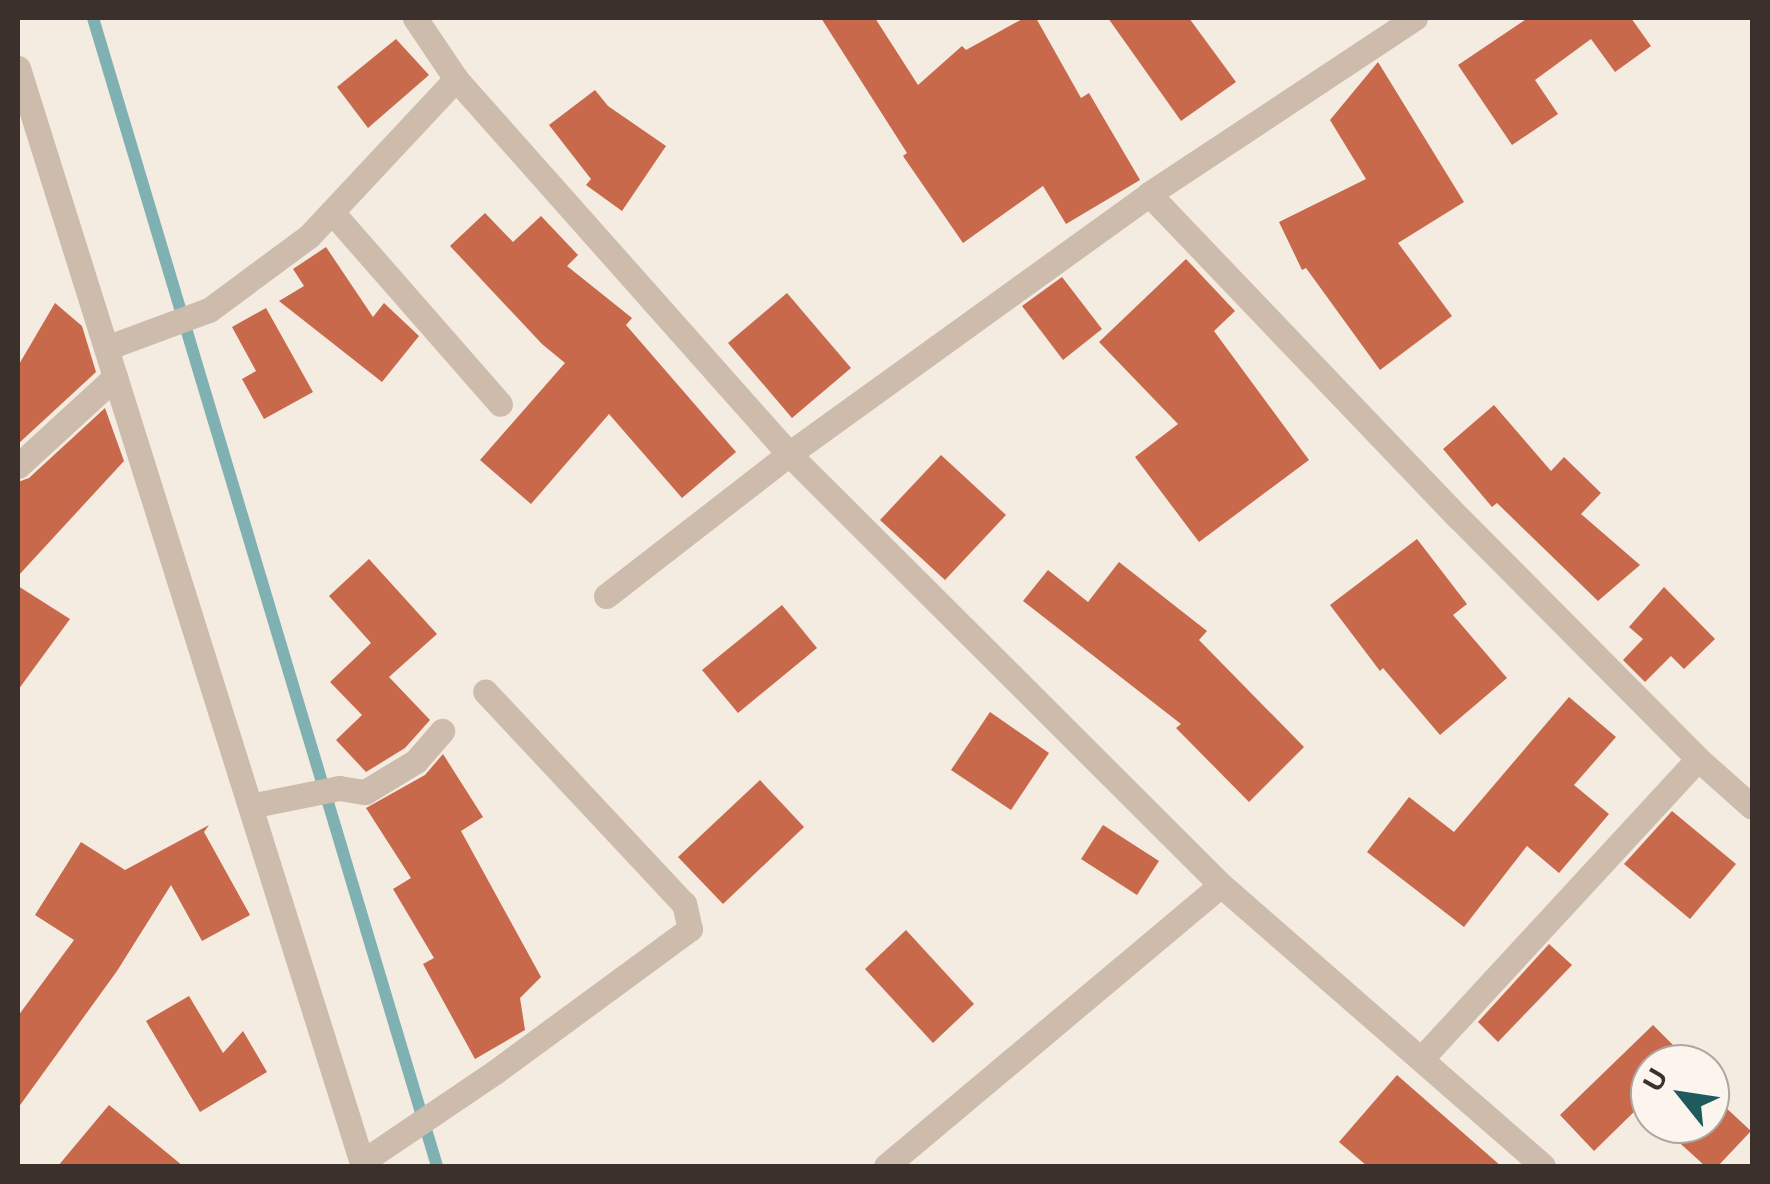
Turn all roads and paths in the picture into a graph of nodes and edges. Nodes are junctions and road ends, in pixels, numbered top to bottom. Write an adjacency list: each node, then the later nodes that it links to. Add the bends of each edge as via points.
1 (415, 18): 4 (street)
2 (1415, 18): 5 (street)
3 (18, 68): 7 (street)
4 (456, 79): 6 (street); 10 (street)
5 (1149, 194): 10 (street); 15 (street)
6 (332, 212): 7 (street, via 310,236 209,310); 9 (street)
7 (106, 348): 8 (street)
8 (115, 377): 11 (street); 16 (street)
9 (500, 404)
10 (789, 454): 12 (street); 18 (street)
11 (18, 466)
12 (606, 596)
13 (486, 691): 20 (street, via 684,904 690,929)
14 (442, 730): 16 (street, via 416,761 365,792 339,788)
15 (1698, 759): 17 (street); 19 (street)
16 (250, 806): 20 (street)
17 (1752, 807)
18 (1221, 885): 19 (street); 21 (street)
19 (1421, 1059): 22 (street)
20 (362, 1164)
21 (886, 1166)
22 (1543, 1166)

